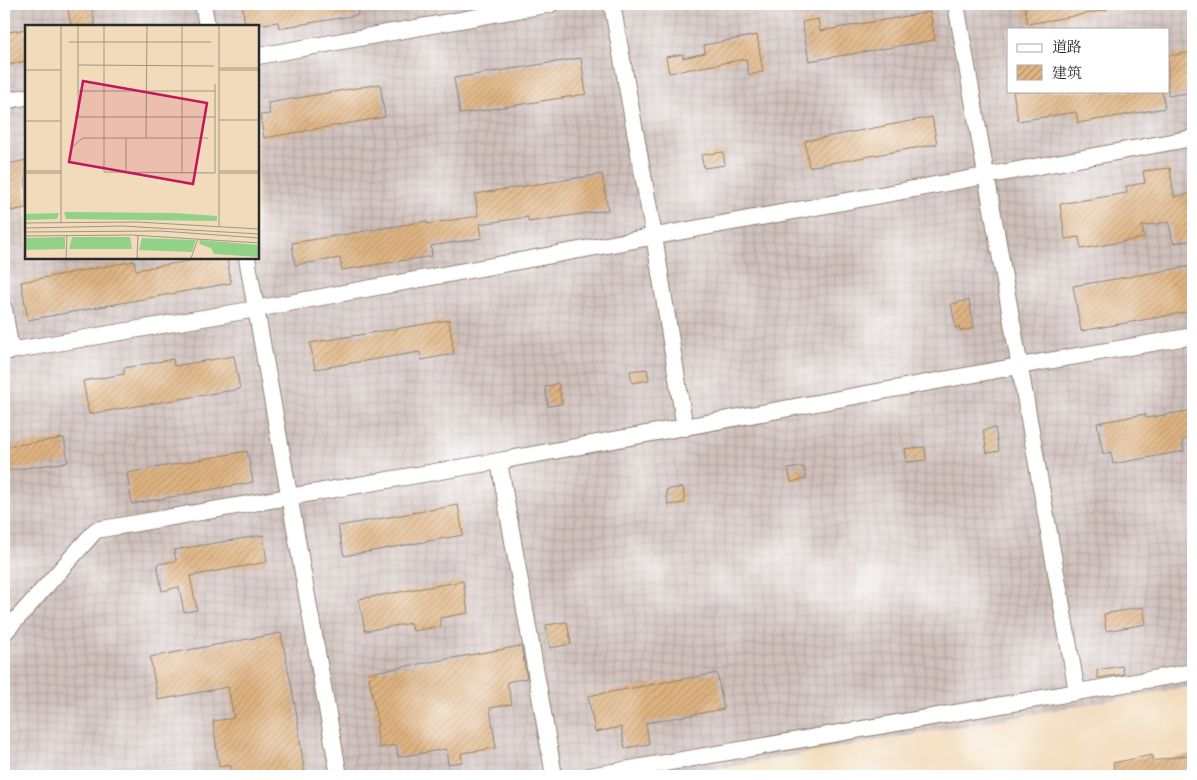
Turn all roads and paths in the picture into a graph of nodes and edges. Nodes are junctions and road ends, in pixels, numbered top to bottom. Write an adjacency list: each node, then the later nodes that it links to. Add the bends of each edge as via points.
1 (203, 4): 5 (street)
2 (551, 4): 6 (street)
3 (612, 4): 11 (street)
4 (956, 4): 10 (street)
5 (207, 25)
6 (259, 56)
7 (25, 97): 8 (street)
8 (4, 101)
9 (1193, 138): 10 (street)
10 (987, 176): 11 (street); 17 (street)
11 (654, 236): 14 (street); 18 (street)
12 (247, 259): 14 (street)
13 (4, 309): 16 (street)
14 (256, 309): 16 (street); 20 (street)
15 (1193, 336): 17 (street)
16 (7, 352)
17 (1019, 366): 18 (street); 23 (street)
18 (685, 428): 19 (street)
19 (499, 461): 20 (street); 25 (street)
20 (289, 498): 21 (street, via 96,530); 24 (street)
21 (6, 631)
22 (1193, 672): 23 (street)
23 (1077, 692): 26 (street)
24 (339, 776)
25 (554, 776)
26 (589, 776)

